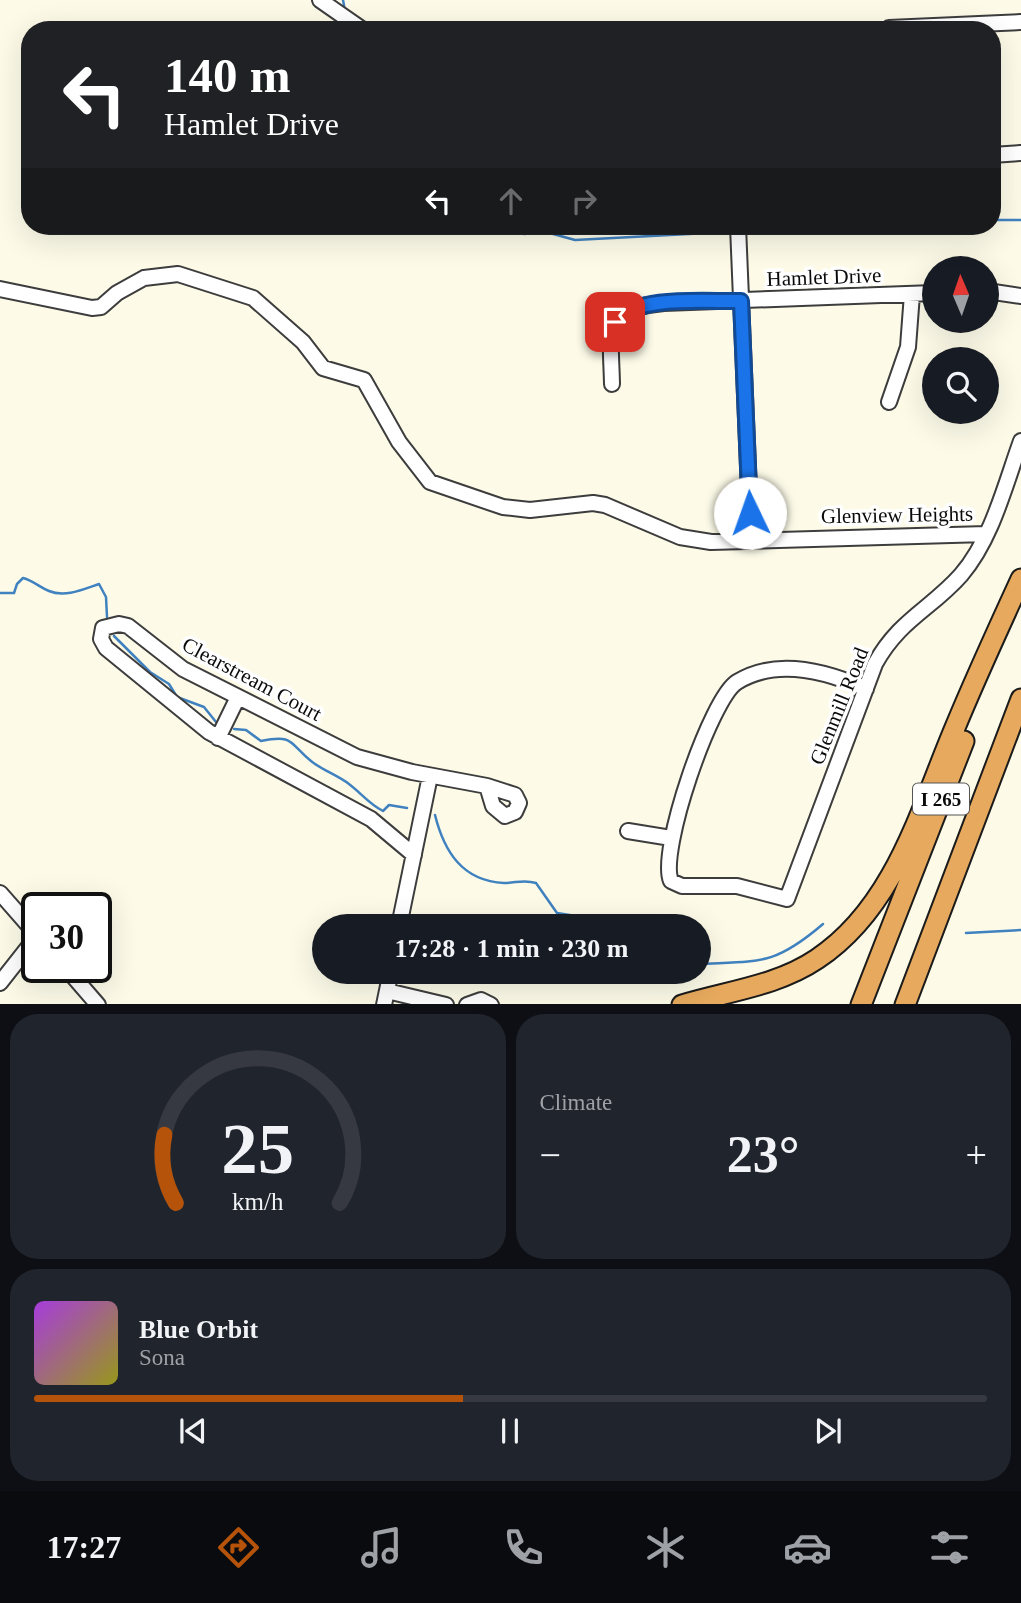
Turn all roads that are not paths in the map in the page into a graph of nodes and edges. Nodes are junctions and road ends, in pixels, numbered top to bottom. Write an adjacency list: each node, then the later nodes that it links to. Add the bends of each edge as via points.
1 (320, 0): 2 (street)
2 (350, 21)
3 (1021, 22): 4 (street)
4 (1001, 23)
5 (1021, 153): 6 (street)
6 (1001, 154)
7 (738, 235): 13 (street)
8 (0, 289): 18 (street, Glenview Heights, via 92,308 101,307 144,278 178,274 253,298 303,342 323,368 364,380 399,442 430,482 503,507 530,510 593,503 616,508 680,537 712,542)
9 (999, 293): 12 (street)
10 (912, 294): 11 (street, Hamlet Drive); 13 (street, Hamlet Drive); 15 (street, via 908,347)
11 (922, 294)
12 (1021, 296)
13 (741, 301): 14 (street, Hamlet Drive, via 653,304 626,311 612,330); 18 (street)
14 (612, 384)
15 (889, 402)
16 (1021, 441): 17 (street, Glenmill Road)
17 (986, 534): 18 (street, Glenview Heights); 21 (street, Glenmill Road, via 960,577 889,639)
18 (751, 540)
19 (1021, 579): 42 (highway, via 903,853 875,904 838,944 794,973)
20 (1021, 593): 43 (highway, I 265)
21 (866, 689): 28 (street, via 796,669 760,672 729,687 688,782); 28 (street, Glenmill Road, via 787,899 737,886 676,885 667,867)
22 (238, 697): 24 (street); 24 (street, Clearstream Court, via 173,663 128,626 103,628 101,639 106,648); 25 (street, Clearstream Court, via 358,757)
23 (1021, 699): 33 (highway, I 265)
24 (218, 738): 29 (street, Clearstream Court, via 371,818)
25 (430, 776): 26 (street, Clearstream Court); 29 (street)
26 (487, 786)
27 (628, 831): 28 (street)
28 (671, 838)
29 (414, 855): 31 (street)
30 (0, 895): 32 (street)
31 (402, 914)
32 (21, 918)
33 (927, 950): 44 (highway, I 265); 45 (highway)
34 (21, 956): 35 (street)
35 (0, 983)
36 (79, 983): 38 (street)
37 (385, 998): 39 (street)
38 (98, 1004)
39 (446, 1004)
40 (467, 1004): 41 (street, via 481,1000)
41 (491, 1004)
42 (682, 1004)
43 (862, 1004)
44 (905, 1004)
45 (911, 1004)

